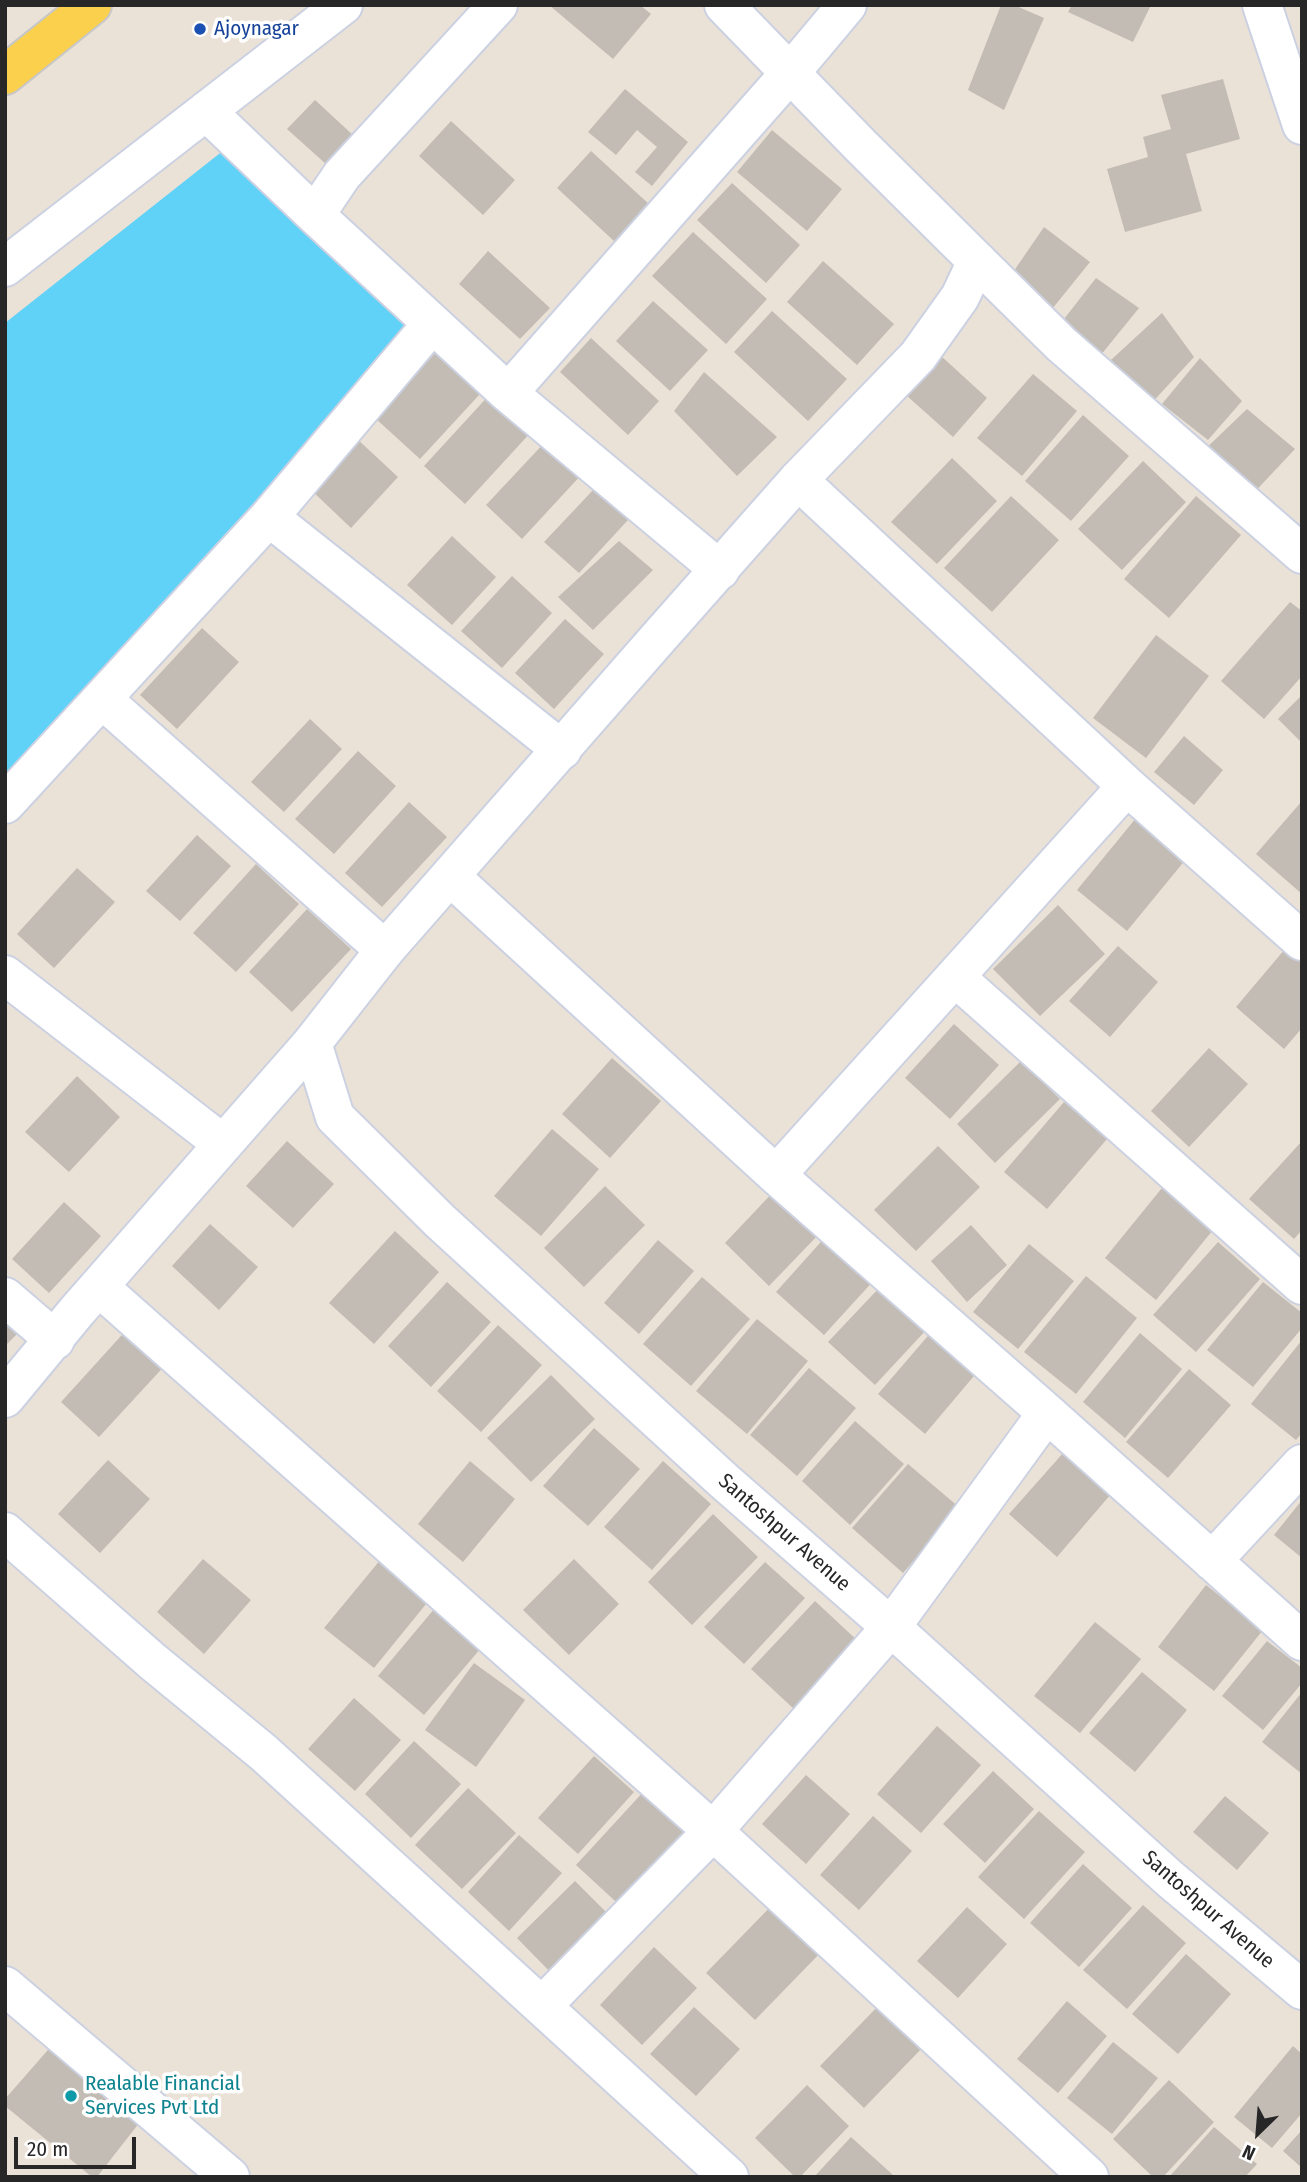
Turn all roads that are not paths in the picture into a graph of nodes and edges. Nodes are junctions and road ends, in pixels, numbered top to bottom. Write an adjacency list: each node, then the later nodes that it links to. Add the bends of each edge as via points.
1 (92, 5): 8 (main road)
2 (343, 5): 9 (street)
3 (498, 5): 11 (street, via 342,175)
4 (724, 5): 7 (street)
5 (847, 5): 7 (street)
6 (1262, 5): 10 (street)
7 (790, 73): 12 (street); 15 (street)
8 (5, 75)
9 (206, 111): 11 (street); 13 (street)
10 (1302, 125)
11 (315, 215): 14 (street)
12 (977, 261): 16 (street, via 960,297 918,356); 18 (street, via 1061,344)
13 (5, 267)
14 (432, 324): 15 (street); 17 (street)
15 (508, 393): 19 (street)
16 (798, 480): 19 (street); 22 (street)
17 (269, 517): 20 (street); 21 (street)
18 (1302, 554)
19 (720, 570): 21 (street)
20 (102, 699): 23 (street); 26 (street)
21 (562, 750): 24 (street)
22 (1127, 786): 25 (street); 28 (street)
23 (5, 804)
24 (451, 877): 26 (street); 31 (street)
25 (1302, 941)
26 (386, 950): 29 (street)
27 (5, 975): 30 (street)
28 (955, 977): 31 (street); 32 (street)
29 (312, 1043): 30 (street); 41 (street, Santoshpur Avenue, via 335,1117 350,1133 724,1481)
30 (223, 1144): 33 (street)
31 (776, 1175): 37 (street)
32 (1302, 1285)
33 (99, 1287): 35 (street); 43 (street)
34 (5, 1297): 35 (street)
35 (55, 1340): 36 (street)
36 (5, 1398)
37 (1047, 1413): 40 (street); 41 (street)
38 (1302, 1464): 40 (street)
39 (5, 1532): 46 (street, via 264,1753)
40 (1212, 1561): 42 (street)
41 (891, 1627): 43 (street); 45 (street, Santoshpur Avenue, via 1170,1879)
42 (1302, 1642)
43 (713, 1831): 46 (street); 49 (street)
44 (5, 1986): 47 (street)
45 (1302, 1990)
46 (543, 2005): 48 (street)
47 (230, 2177)
48 (729, 2177)
49 (1089, 2177)

